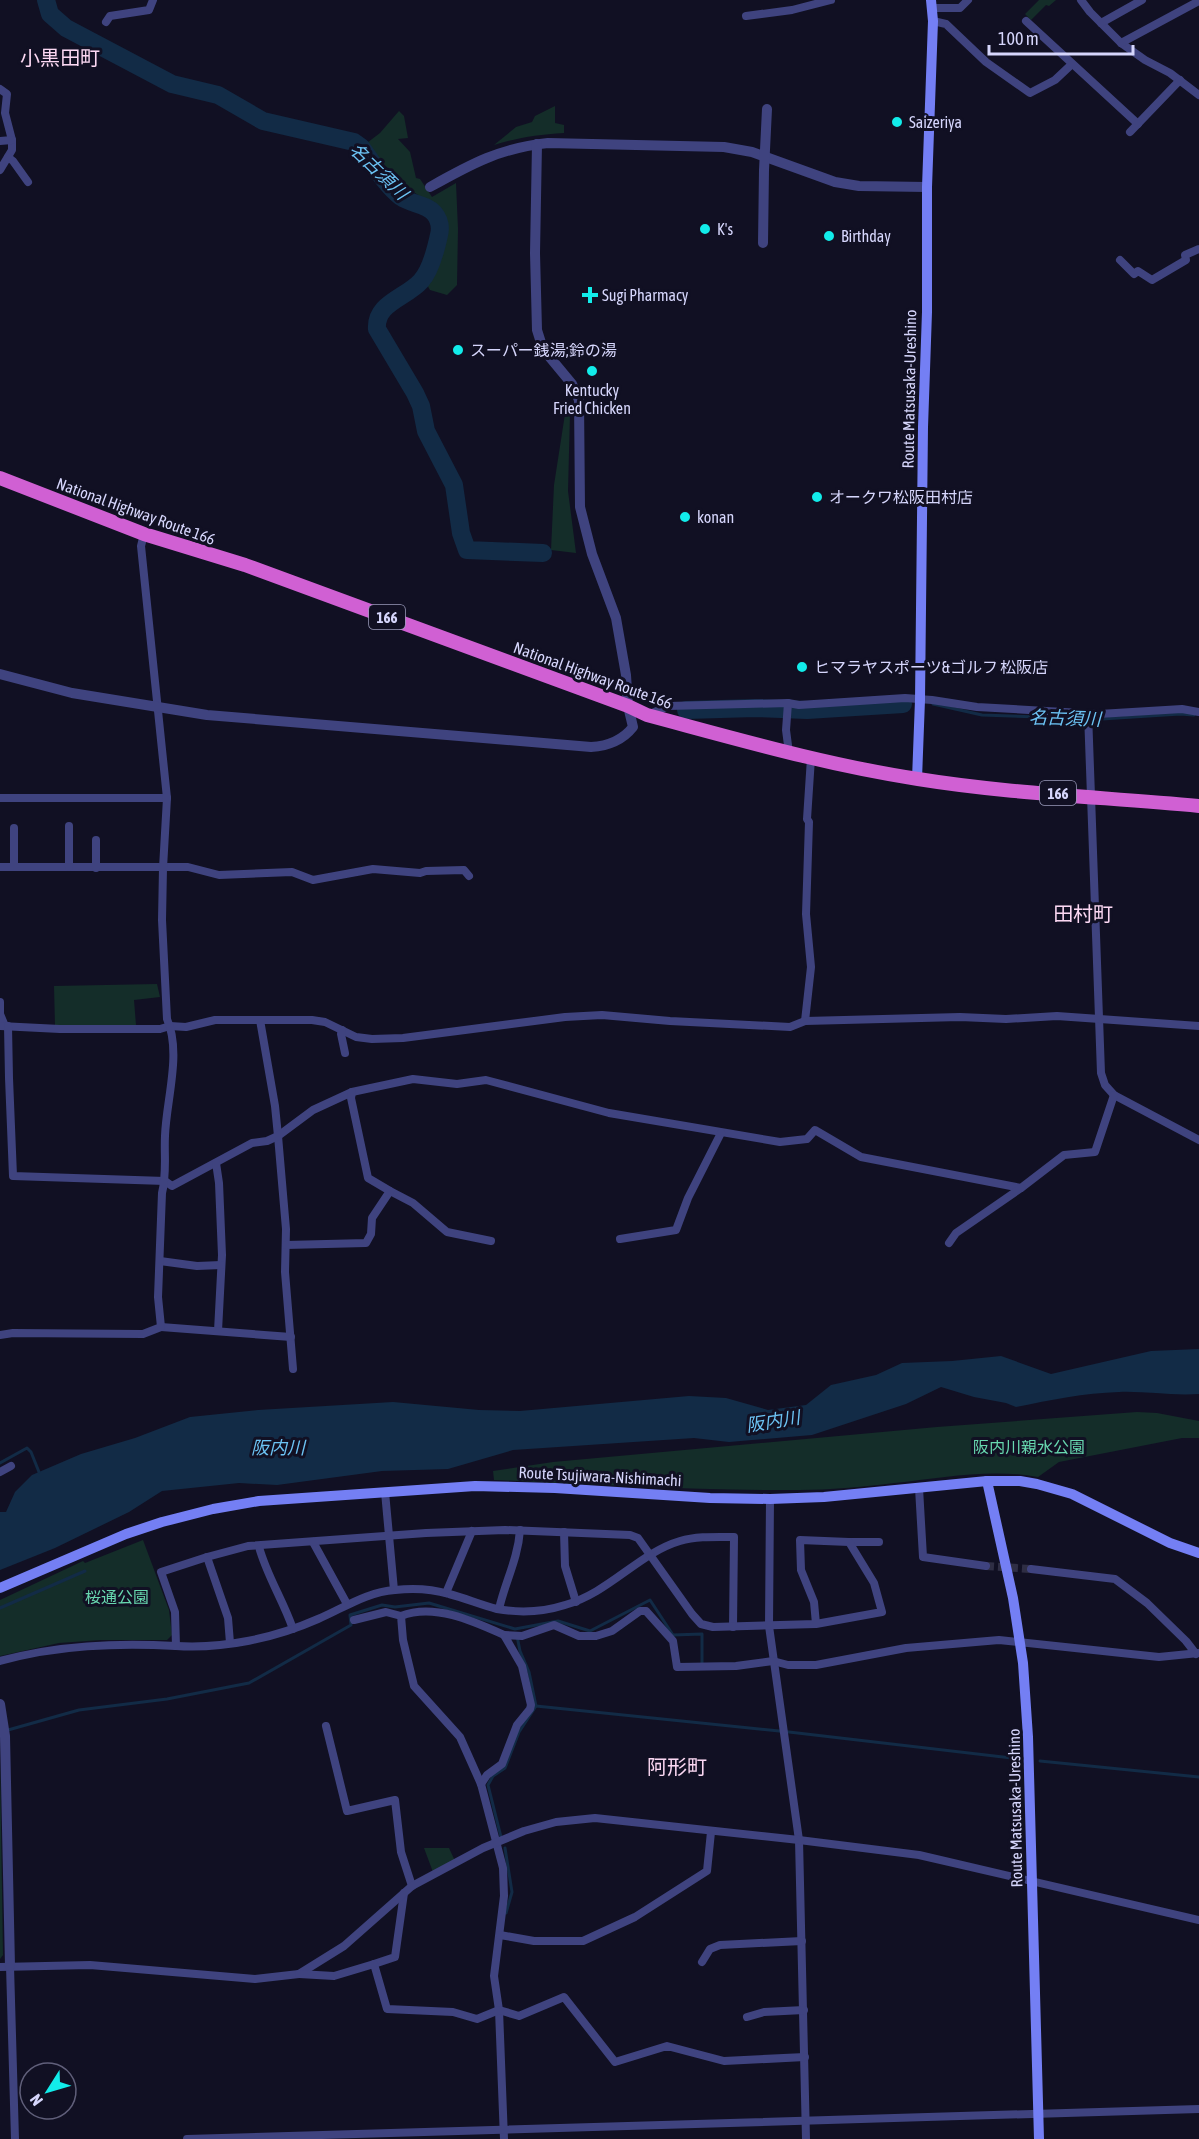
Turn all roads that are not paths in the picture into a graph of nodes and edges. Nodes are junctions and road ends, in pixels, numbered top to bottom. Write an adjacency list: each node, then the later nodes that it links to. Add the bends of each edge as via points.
1 (153, 0): 11 (street, via 149,10 110,16)
2 (831, 0): 8 (street)
3 (968, 0): 7 (street, via 960,8)
4 (1082, 0): 12 (street)
5 (1142, 0): 12 (street)
6 (1198, 3): 13 (street)
7 (932, 4): 9 (main road, Route Matsusaka-Ureshino)
8 (746, 16)
9 (933, 21): 14 (street, via 946,24 986,62 1030,93 1055,80); 29 (main road, Route Matsusaka-Ureshino)
10 (1026, 21): 14 (street)
11 (106, 22)
12 (1101, 23): 13 (street)
13 (1121, 43): 15 (street)
14 (1072, 64): 19 (street)
15 (1180, 80): 17 (street); 19 (street)
16 (0, 88): 21 (street, via 8,94 4,113)
17 (1199, 95)
18 (767, 109): 25 (street)
19 (1137, 124): 20 (street)
20 (1130, 132)
21 (12, 140): 22 (street); 24 (street)
22 (0, 141)
23 (537, 144): 25 (street, via 724,147); 28 (street, via 484,158); 37 (street, via 537,330 548,358 572,384 579,400 580,507 592,554 616,618)
24 (8, 157): 26 (street); 27 (street)
25 (765, 157): 29 (street, via 846,184); 30 (street)
26 (0, 170)
27 (28, 182)
28 (430, 187)
29 (927, 187): 36 (main road, Route Matsusaka-Ureshino)
30 (763, 243)
31 (1199, 249): 32 (street, via 1152,280 1138,271 1134,274)
32 (1120, 260)
33 (0, 478): 34 (highway, National Highway Route 166 / 166)
34 (144, 534): 37 (highway, National Highway Route 166 / 166, via 245,565); 39 (street, via 141,546)
35 (0, 674): 39 (street, via 72,693)
36 (920, 700): 38 (street); 42 (street); 45 (main road, Route Matsusaka-Ureshino)
37 (628, 706): 39 (street, via 633,727 620,740 597,747); 41 (highway, National Highway Route 166 / 166)
38 (788, 707): 41 (street, via 668,706); 43 (street)
39 (158, 708): 48 (street)
40 (1199, 712): 42 (street)
41 (647, 716): 43 (highway, National Highway Route 166 / 166)
42 (1088, 717): 46 (street)
43 (789, 753): 44 (highway, National Highway Route 166 / 166)
44 (811, 758): 45 (highway, National Highway Route 166 / 166); 62 (street, via 806,914 811,967)
45 (917, 779): 46 (highway, National Highway Route 166 / 166)
46 (1090, 796): 49 (highway, National Highway Route 166 / 166); 60 (street)
47 (0, 798): 48 (street)
48 (167, 798): 57 (street)
49 (1199, 806)
50 (69, 826): 55 (street)
51 (14, 828): 53 (street)
52 (96, 840): 56 (street)
53 (14, 866): 54 (street); 55 (street)
54 (0, 867)
55 (69, 867): 56 (street)
56 (96, 868): 57 (street)
57 (162, 868): 58 (street, via 188,867 219,875 292,872 313,880 373,869 420,873 464,870); 64 (street, via 164,980)
58 (469, 876)
59 (0, 1002): 63 (street)
60 (1099, 1019): 62 (street, via 1057,1016); 65 (street); 69 (street, via 1101,1073)
61 (260, 1020): 64 (street); 66 (street, via 325,1022); 71 (street)
62 (805, 1021): 66 (street, via 790,1027 602,1015 403,1038 372,1039)
63 (5, 1026): 64 (street); 74 (street, via 14,1176)
64 (170, 1026): 74 (street, via 173,1064 165,1135)
65 (1199, 1026)
66 (342, 1030): 67 (street)
67 (345, 1053)
68 (352, 1092): 70 (street, via 413,1079 457,1084 486,1080 609,1113); 71 (street, via 313,1110); 76 (street, via 368,1178)
69 (1114, 1095): 72 (street); 75 (street, via 1095,1152 1064,1155)
70 (721, 1132): 75 (street, via 780,1142 807,1139 815,1130 861,1157); 77 (street, via 676,1230)
71 (278, 1136): 73 (street, via 252,1143); 80 (street)
72 (1199, 1140)
73 (216, 1163): 74 (street, via 171,1186); 82 (street)
74 (165, 1182): 81 (street)
75 (1021, 1188): 79 (street, via 957,1233)
76 (390, 1191): 78 (street, via 414,1203 447,1232); 80 (street, via 372,1218 366,1243)
77 (620, 1239)
78 (491, 1241)
79 (949, 1243)
80 (286, 1245): 86 (street)
81 (160, 1261): 82 (street); 83 (street)
82 (221, 1265): 84 (street)
83 (161, 1328): 84 (street); 85 (street, via 143,1334)
84 (218, 1331): 86 (street)
85 (0, 1335)
86 (291, 1337): 87 (street)
87 (293, 1369)
88 (11, 1466): 89 (street)
89 (0, 1472)
90 (987, 1481): 91 (main road, Route Tsujiwara-Nishimachi); 102 (main road, Route Tsujiwara-Nishimachi, via 1020,1481 1055,1488); 120 (main road, Route Matsusaka-Ureshino)
91 (919, 1488): 93 (main road, Route Tsujiwara-Nishimachi); 105 (street, via 923,1557)
92 (386, 1492): 93 (main road, Route Tsujiwara-Nishimachi, via 492,1486); 97 (street); 107 (main road, Route Tsujiwara-Nishimachi, via 259,1501 192,1514 126,1534)
93 (770, 1499): 116 (street)
94 (520, 1530): 95 (street); 96 (street); 112 (street, via 518,1551)
95 (472, 1531): 97 (street); 109 (street)
96 (564, 1532): 103 (street, via 634,1536); 110 (street, via 565,1566)
97 (389, 1536): 98 (street); 108 (street)
98 (313, 1542): 101 (street); 111 (street)
99 (849, 1542): 100 (street); 115 (street, via 800,1540 801,1570 814,1602); 115 (street, via 874,1583 882,1612)
100 (879, 1542)
101 (260, 1547): 104 (street, via 248,1546); 118 (street, via 265,1569)
102 (1199, 1553)
103 (652, 1555): 110 (street); 117 (street, via 701,1624); 117 (street, via 678,1541 734,1537)
104 (207, 1557): 121 (street, via 228,1618); 122 (street, via 161,1572 175,1612)
105 (986, 1566)
106 (1031, 1569): 123 (street, via 1115,1579 1147,1603)
107 (0, 1588)
108 (394, 1590): 109 (street); 111 (street)
109 (446, 1593): 112 (street)
110 (576, 1602): 112 (street, via 530,1611)
111 (347, 1604): 118 (street)
112 (499, 1609)
113 (401, 1616): 114 (street, via 386,1612); 119 (street, via 435,1612); 128 (street, via 414,1686 460,1737)
114 (354, 1620)
115 (816, 1624): 116 (street)
116 (769, 1626): 117 (street); 124 (street)
117 (733, 1627)
118 (293, 1629): 121 (street)
119 (508, 1635): 124 (street, via 522,1636 554,1625 579,1636 596,1636 646,1611 674,1641 677,1667 736,1666); 128 (street, via 522,1666 531,1705 502,1764)
120 (1020, 1642): 123 (street, via 1159,1658); 124 (street, via 999,1640 906,1648 816,1665 788,1665); 132 (main road, Route Matsusaka-Ureshino, via 1029,1737)
121 (230, 1643): 122 (street)
122 (176, 1646): 125 (street, via 73,1647)
123 (1197, 1653)
124 (773, 1660): 130 (street)
125 (0, 1661)
126 (0, 1704): 140 (street, via 5,1731)
127 (326, 1726): 133 (street, via 347,1811 395,1800 401,1852)
128 (481, 1784): 131 (street)
129 (711, 1832): 130 (street); 131 (street, via 595,1818 556,1822); 136 (street, via 707,1871 635,1917 583,1941 534,1941)
130 (800, 1839): 132 (street, via 919,1855); 137 (street)
131 (495, 1843): 133 (street); 136 (street, via 503,1868)
132 (1031, 1880): 135 (street); 147 (main road, Route Matsusaka-Ureshino)
133 (412, 1886): 134 (street)
134 (404, 1893): 139 (street, via 394,1957); 141 (street, via 344,1946)
135 (1199, 1920)
136 (500, 1935): 142 (street, via 494,1976)
137 (802, 1941): 138 (street, via 720,1945 710,1949); 143 (street)
138 (702, 1962)
139 (375, 1964): 141 (street, via 334,1976); 142 (street, via 387,2009 453,2012 477,2019)
140 (5, 1967): 141 (street, via 90,1965 255,1979); 150 (street)
141 (299, 1974)
142 (499, 2010): 145 (street, via 519,2016 564,1997 615,2061 667,2046 724,2061); 149 (street)
143 (804, 2010): 144 (street); 145 (street)
144 (747, 2017)
145 (806, 2057): 148 (street)
146 (1199, 2109): 147 (street)
147 (1038, 2115): 148 (street); 153 (main road, Route Matsusaka-Ureshino)
148 (806, 2121): 149 (street); 152 (street)
149 (504, 2134): 151 (street)
150 (15, 2139)
151 (187, 2139)
152 (806, 2139)
153 (1039, 2139)

